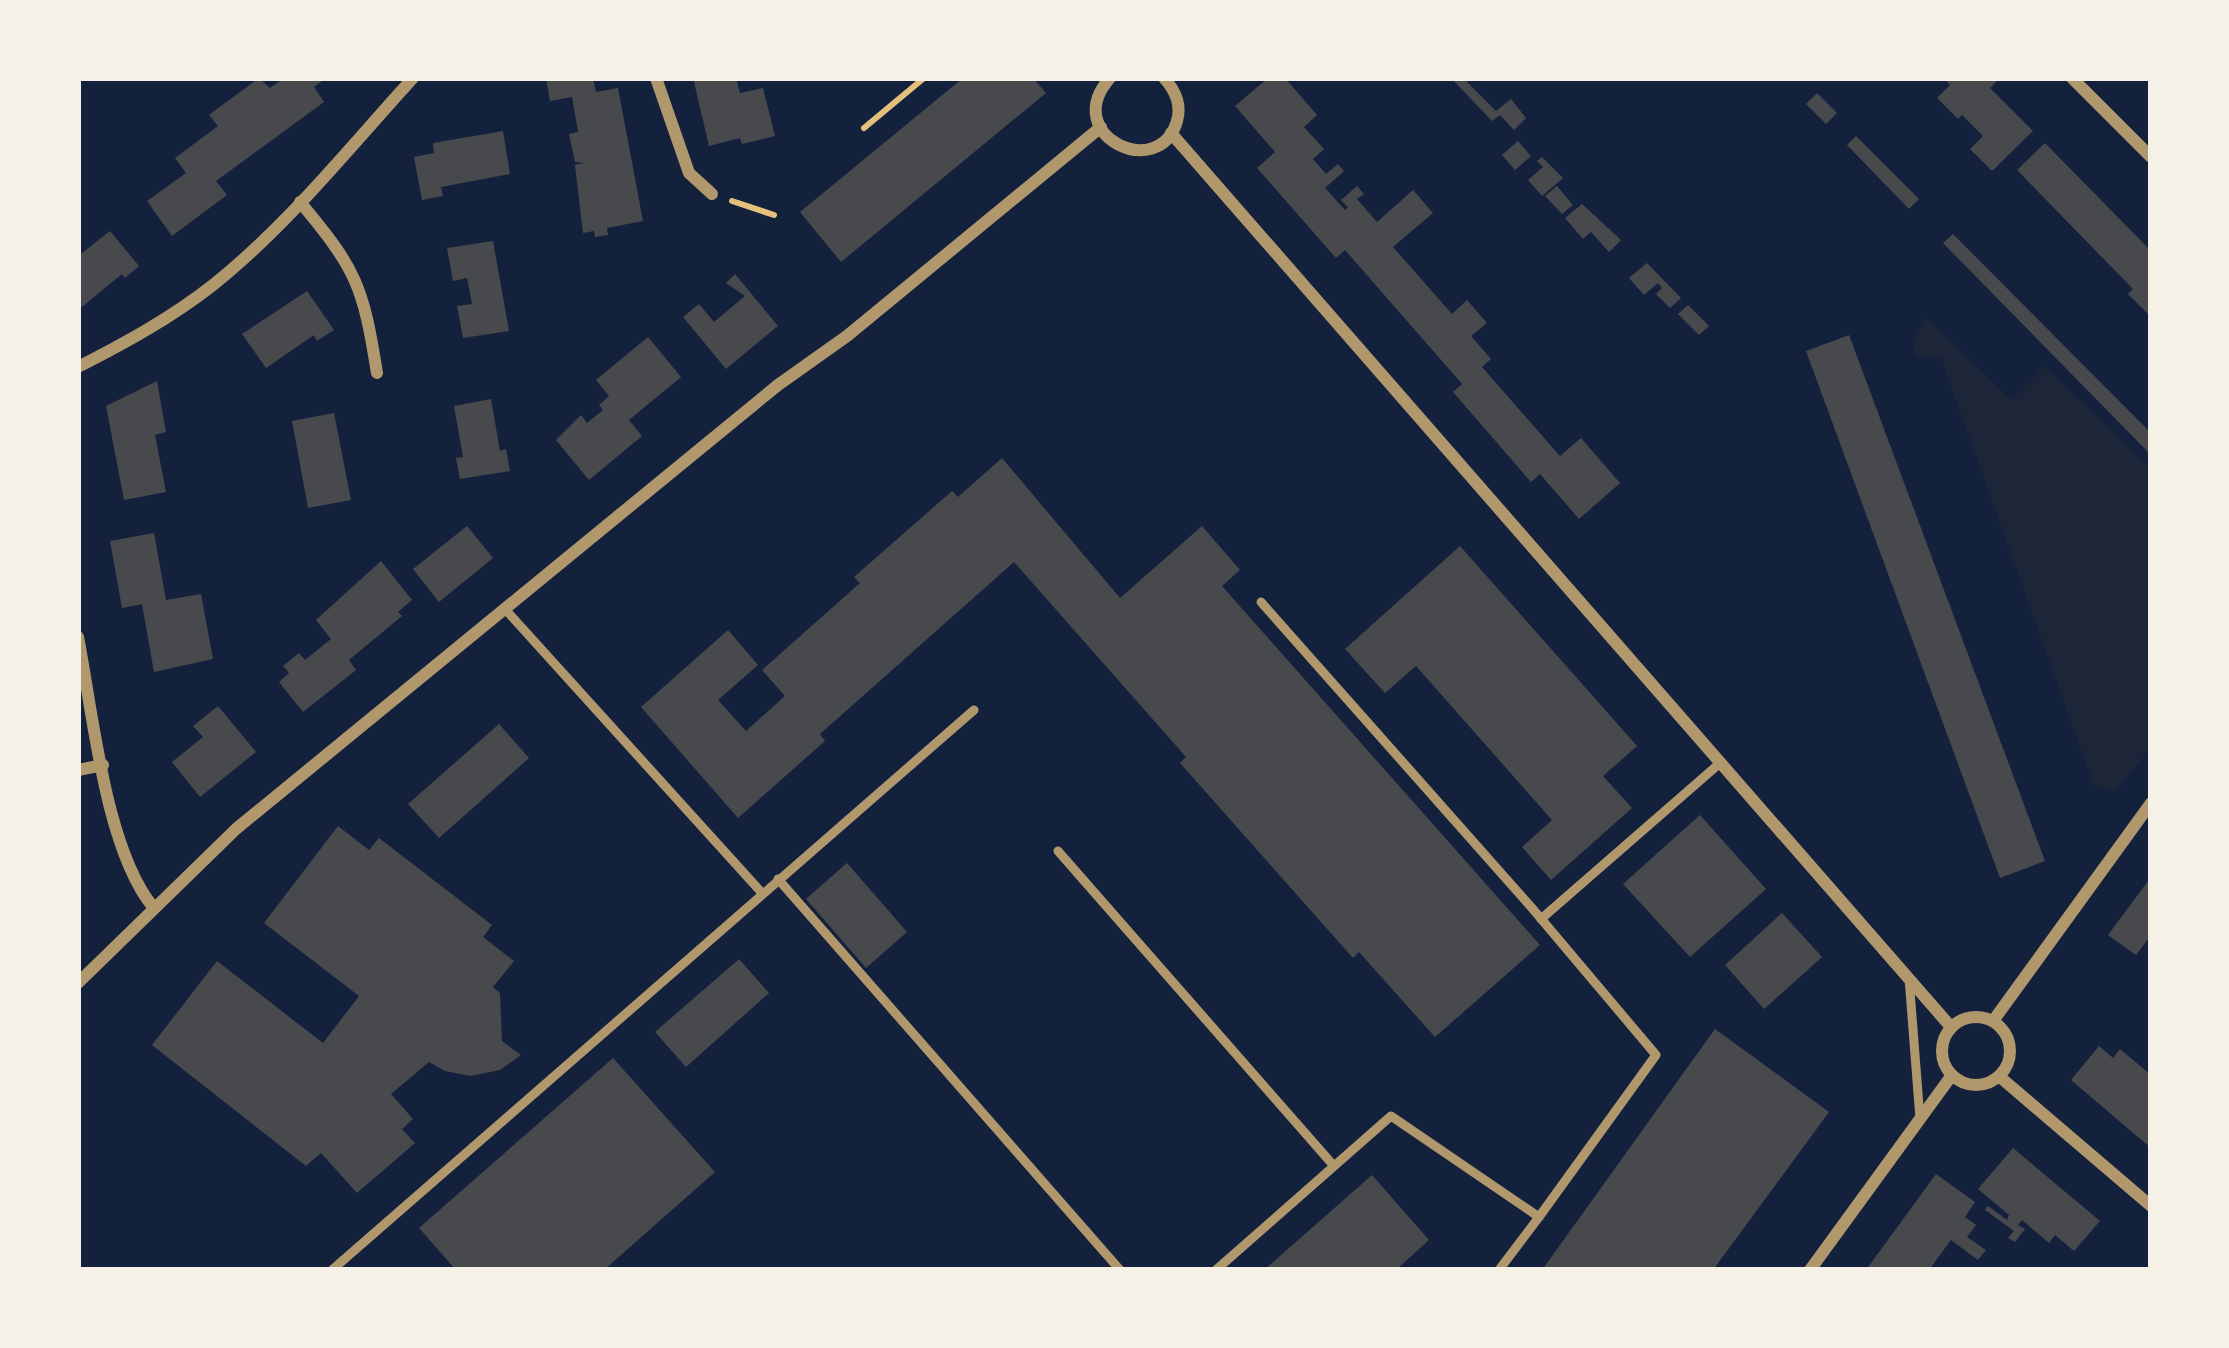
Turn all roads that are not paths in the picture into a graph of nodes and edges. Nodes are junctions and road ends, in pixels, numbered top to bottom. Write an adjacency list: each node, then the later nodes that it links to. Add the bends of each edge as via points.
1 (413, 78): 10 (street)
2 (656, 78): 9 (street, via 689,173)
3 (1110, 78): 6 (street, via 1096,103)
4 (1164, 78): 7 (street, via 1178,108)
5 (2072, 78): 8 (street)
6 (1101, 127): 7 (street, via 1134,150); 14 (street)
7 (1171, 133): 17 (street)
8 (2151, 157)
9 (712, 194)
10 (300, 202): 11 (street, via 191,301); 12 (street, via 354,273)
11 (78, 367)
12 (377, 373)
13 (1261, 602): 25 (lane)
14 (504, 608): 23 (lane); 24 (street)
15 (78, 637): 18 (street)
16 (974, 710): 22 (lane)
17 (1720, 763): 25 (lane); 26 (street)
18 (104, 765): 19 (street); 24 (street, via 122,855)
19 (78, 770)
20 (2151, 803): 28 (street)
21 (1058, 851): 33 (lane)
22 (778, 879): 23 (lane); 37 (lane)
23 (762, 893): 36 (lane)
24 (152, 907): 27 (street)
25 (1541, 919): 35 (lane, via 1656,1055)
26 (1909, 978): 29 (street); 32 (lane)
27 (78, 983)
28 (1993, 1021): 29 (street, via 1971,1017); 31 (street, via 2010,1044)
29 (1952, 1028): 30 (street, via 1942,1054)
30 (1952, 1076): 31 (street, via 1978,1086); 32 (street)
31 (2000, 1077): 34 (street)
32 (1920, 1119): 40 (street)
33 (1334, 1166): 35 (lane, via 1391,1116); 38 (lane)
34 (2151, 1207)
35 (1539, 1216): 39 (lane)
36 (332, 1270)
37 (1120, 1270)
38 (1216, 1270)
39 (1499, 1270)
40 (1810, 1270)

